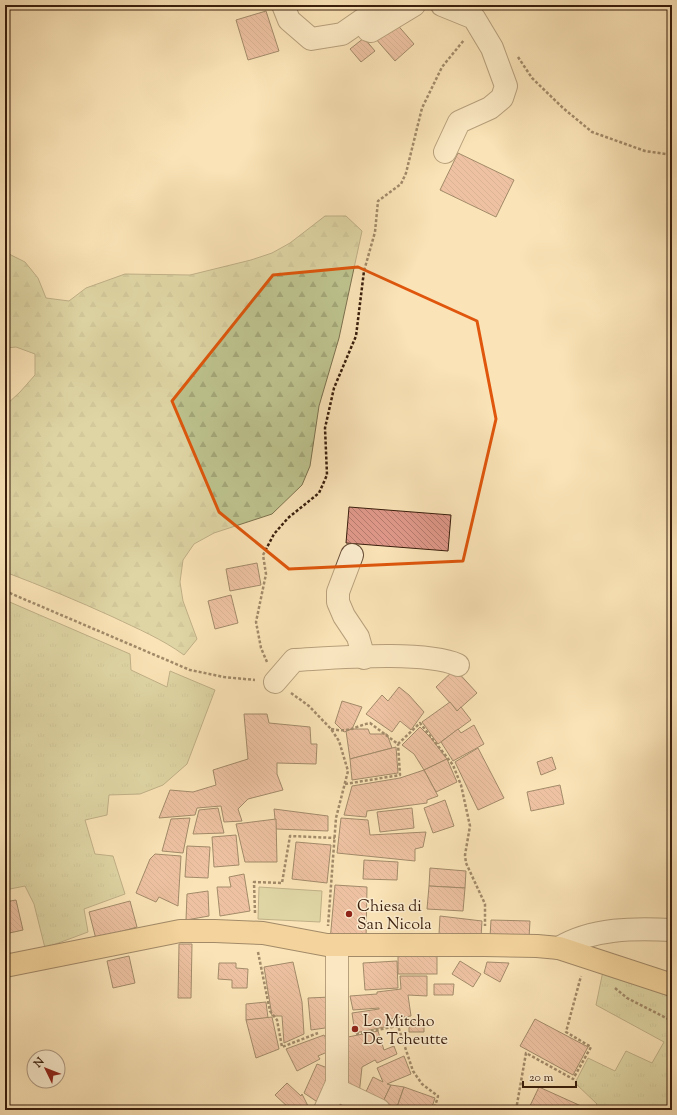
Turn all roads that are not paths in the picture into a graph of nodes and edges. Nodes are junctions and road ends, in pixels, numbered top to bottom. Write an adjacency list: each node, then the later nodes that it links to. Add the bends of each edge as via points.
1 (283, 5): 5 (street, via 289,20 311,39 342,34)
2 (384, 5): 5 (street)
3 (414, 5): 5 (street, via 371,31)
4 (442, 5): 6 (street, via 474,18 492,48 506,86 502,98 490,108 460,122)
5 (350, 29)
6 (445, 152)
7 (352, 555): 8 (street, via 338,592 338,602 358,637)
8 (364, 658): 9 (street, via 402,657 448,661); 10 (street, via 294,660)
9 (458, 665)
10 (275, 682)
11 (672, 930): 13 (street, via 627,929 599,933)
12 (332, 945): 13 (main road, via 485,945); 14 (main road, via 255,933 180,931); 16 (street, via 338,1070)
13 (560, 948): 15 (main road)
14 (5, 966)
15 (672, 985)
16 (335, 1089): 17 (street); 18 (street)
17 (325, 1110)
18 (379, 1110)

